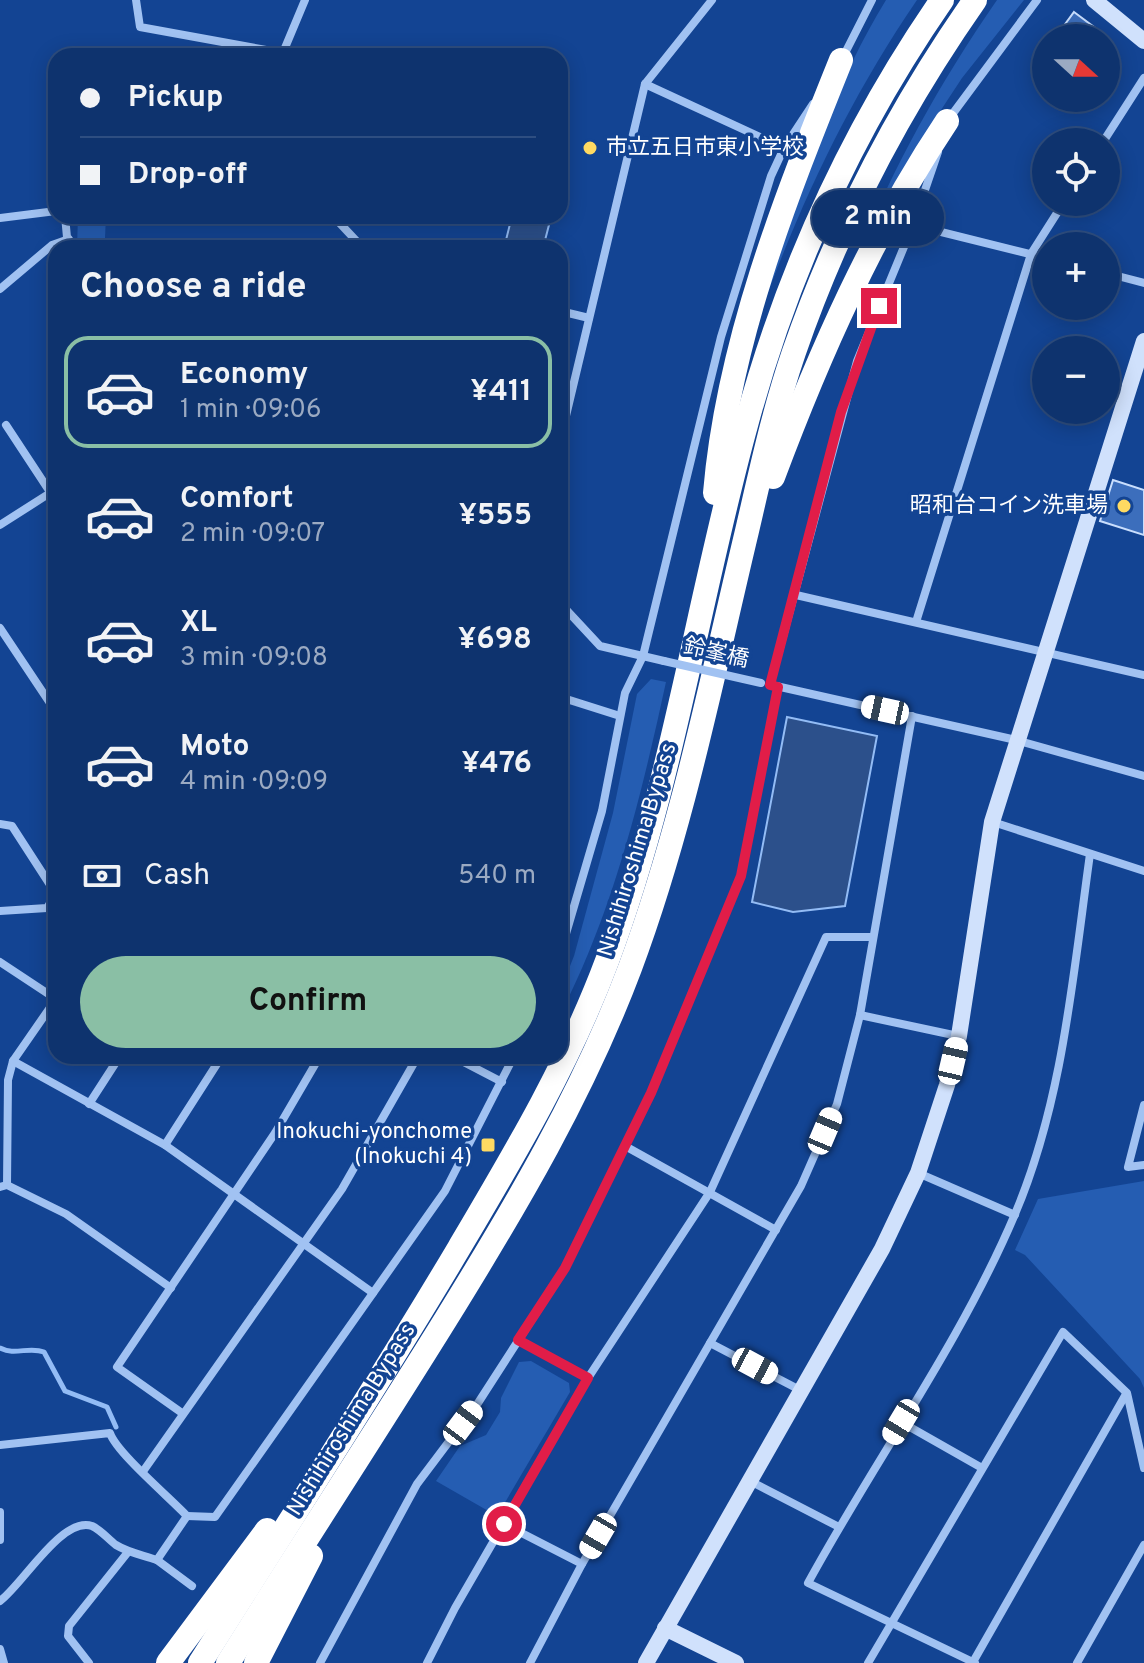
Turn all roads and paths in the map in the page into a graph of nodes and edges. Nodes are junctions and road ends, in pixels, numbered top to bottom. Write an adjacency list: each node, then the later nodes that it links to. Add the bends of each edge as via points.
1 (136, 0): 10 (street, via 140,27)
2 (305, 0): 11 (street)
3 (712, 0): 14 (street)
4 (872, 0): 12 (street)
5 (942, 0): 37 (highway, Nishihiroshima Bypass, via 868,117 798,266 745,426)
6 (975, 0): 38 (highway, Nishihiroshima Bypass, via 892,126 825,271 770,432)
7 (1037, 0): 15 (street)
8 (1094, 0): 9 (street)
9 (1144, 41)
10 (250, 48)
11 (285, 48)
12 (841, 60): 17 (street); 37 (highway, via 791,182 742,337 716,482)
13 (1144, 78): 16 (street)
14 (645, 84): 17 (street); 30 (street)
15 (947, 121): 22 (street); 38 (highway, via 897,202 796,414)
16 (1112, 128)
17 (784, 148): 44 (street, via 721,337)
18 (48, 212): 20 (street)
19 (1055, 216): 25 (street)
20 (0, 218)
21 (340, 224): 23 (street)
22 (913, 225): 25 (street); 39 (street, via 857,361)
23 (356, 240)
24 (48, 248): 28 (street)
25 (1031, 254): 41 (street)
26 (1120, 277): 27 (street)
27 (1144, 283)
28 (0, 289)
29 (568, 313): 30 (street)
30 (589, 318): 32 (street)
31 (1144, 341): 43 (street)
32 (568, 407)
33 (6, 425): 34 (street)
34 (48, 489)
35 (48, 500): 36 (street)
36 (0, 525)
37 (708, 583): 67 (highway, Nishihiroshima Bypass, via 636,873 602,974)
38 (734, 586): 100 (highway, Nishihiroshima Bypass, via 659,883 595,1053 511,1213)
39 (796, 595): 41 (street); 46 (street)
40 (568, 612): 44 (street, 鈴峯橋, via 600,646)
41 (916, 622): 43 (street)
42 (0, 628): 47 (street)
43 (1046, 652): 45 (street); 51 (street)
44 (643, 656): 46 (street, 鈴峯橋, bridge); 49 (street)
45 (1144, 675)
46 (770, 685): 50 (street, 鈴峯橋); 80 (street, via 741,876)
47 (48, 700)
48 (568, 700): 49 (street)
49 (620, 716): 60 (street, via 602,811)
50 (912, 716): 51 (street, 鈴峯橋); 61 (street)
51 (1016, 740): 52 (street, 鈴峯橋); 53 (street)
52 (1144, 776)
53 (992, 822): 55 (street); 66 (street)
54 (0, 824): 57 (street, via 12,826)
55 (1090, 854): 56 (street); 86 (street, via 1065,1037 1037,1152)
56 (1144, 871)
57 (48, 882)
58 (48, 906): 59 (street)
59 (0, 911)
60 (568, 927)
61 (873, 937): 65 (street); 84 (street, via 826,937)
62 (0, 962): 63 (street)
63 (48, 994)
64 (48, 1011): 68 (street)
65 (860, 1015): 66 (street); 87 (street, via 837,1104)
66 (959, 1036): 82 (street)
67 (568, 1047)
68 (13, 1061): 77 (street); 83 (street)
69 (115, 1064): 77 (street)
70 (217, 1064): 79 (street)
71 (315, 1064): 85 (street)
72 (414, 1064): 88 (street, via 378,1131)
73 (467, 1064): 76 (street)
74 (510, 1064): 76 (street)
75 (560, 1064): 98 (highway, Nishihiroshima Bypass, via 532,1124)
76 (502, 1082): 90 (street, via 445,1191)
77 (89, 1104): 79 (street)
78 (1144, 1105): 81 (street, via 1128,1167)
79 (165, 1145): 85 (street)
80 (625, 1146): 84 (street); 91 (street, via 565,1268)
81 (1144, 1165)
82 (918, 1173): 86 (street); 94 (street, via 882,1249)
83 (3, 1186): 89 (street, via 66,1214)
84 (710, 1192): 87 (street); 93 (street)
85 (234, 1195): 88 (street); 89 (street)
86 (1015, 1215): 97 (street)
87 (776, 1230): 92 (street)
88 (304, 1245): 90 (street); 96 (street)
89 (171, 1288): 96 (street, via 117,1367)
90 (373, 1293): 106 (street, via 215,1517)
91 (518, 1340): 93 (street); 119 (street, via 417,1484)
92 (710, 1343): 94 (street); 113 (street)
93 (588, 1378): 107 (street)
94 (800, 1390): 104 (street)
95 (1127, 1393): 101 (street, via 1063,1332); 102 (street); 131 (street)
96 (182, 1413): 103 (street)
97 (901, 1422): 101 (street); 108 (street)
98 (348, 1430): 122 (highway); 123 (highway, Nishihiroshima Bypass)
99 (0, 1445): 103 (street, via 110,1433 123,1455)
100 (363, 1454): 124 (highway, Nishihiroshima Bypass); 125 (highway)
101 (982, 1468): 116 (street)
102 (1144, 1468)
103 (144, 1470): 106 (street)
104 (749, 1480): 108 (street); 117 (street)
105 (0, 1512): 109 (street)
106 (187, 1516): 112 (street)
107 (504, 1524): 113 (street); 126 (street)
108 (839, 1527): 116 (street, via 808,1583)
109 (0, 1540)
110 (1144, 1545): 132 (street)
111 (128, 1552): 112 (street); 115 (street, via 90,1525 73,1526); 121 (street, via 69,1626 68,1636)
112 (157, 1560): 114 (street)
113 (582, 1564): 127 (street)
114 (192, 1586)
115 (0, 1601)
116 (891, 1622): 130 (street); 131 (street)
117 (665, 1628): 128 (street); 129 (street)
118 (0, 1649): 120 (street)
119 (324, 1662)
120 (4, 1663)
121 (89, 1663)
122 (168, 1663)
123 (200, 1663)
124 (228, 1663)
125 (256, 1663)
126 (427, 1663)
127 (530, 1663)
128 (646, 1663)
129 (736, 1663)
130 (868, 1663)
131 (974, 1663)
132 (1077, 1663)

